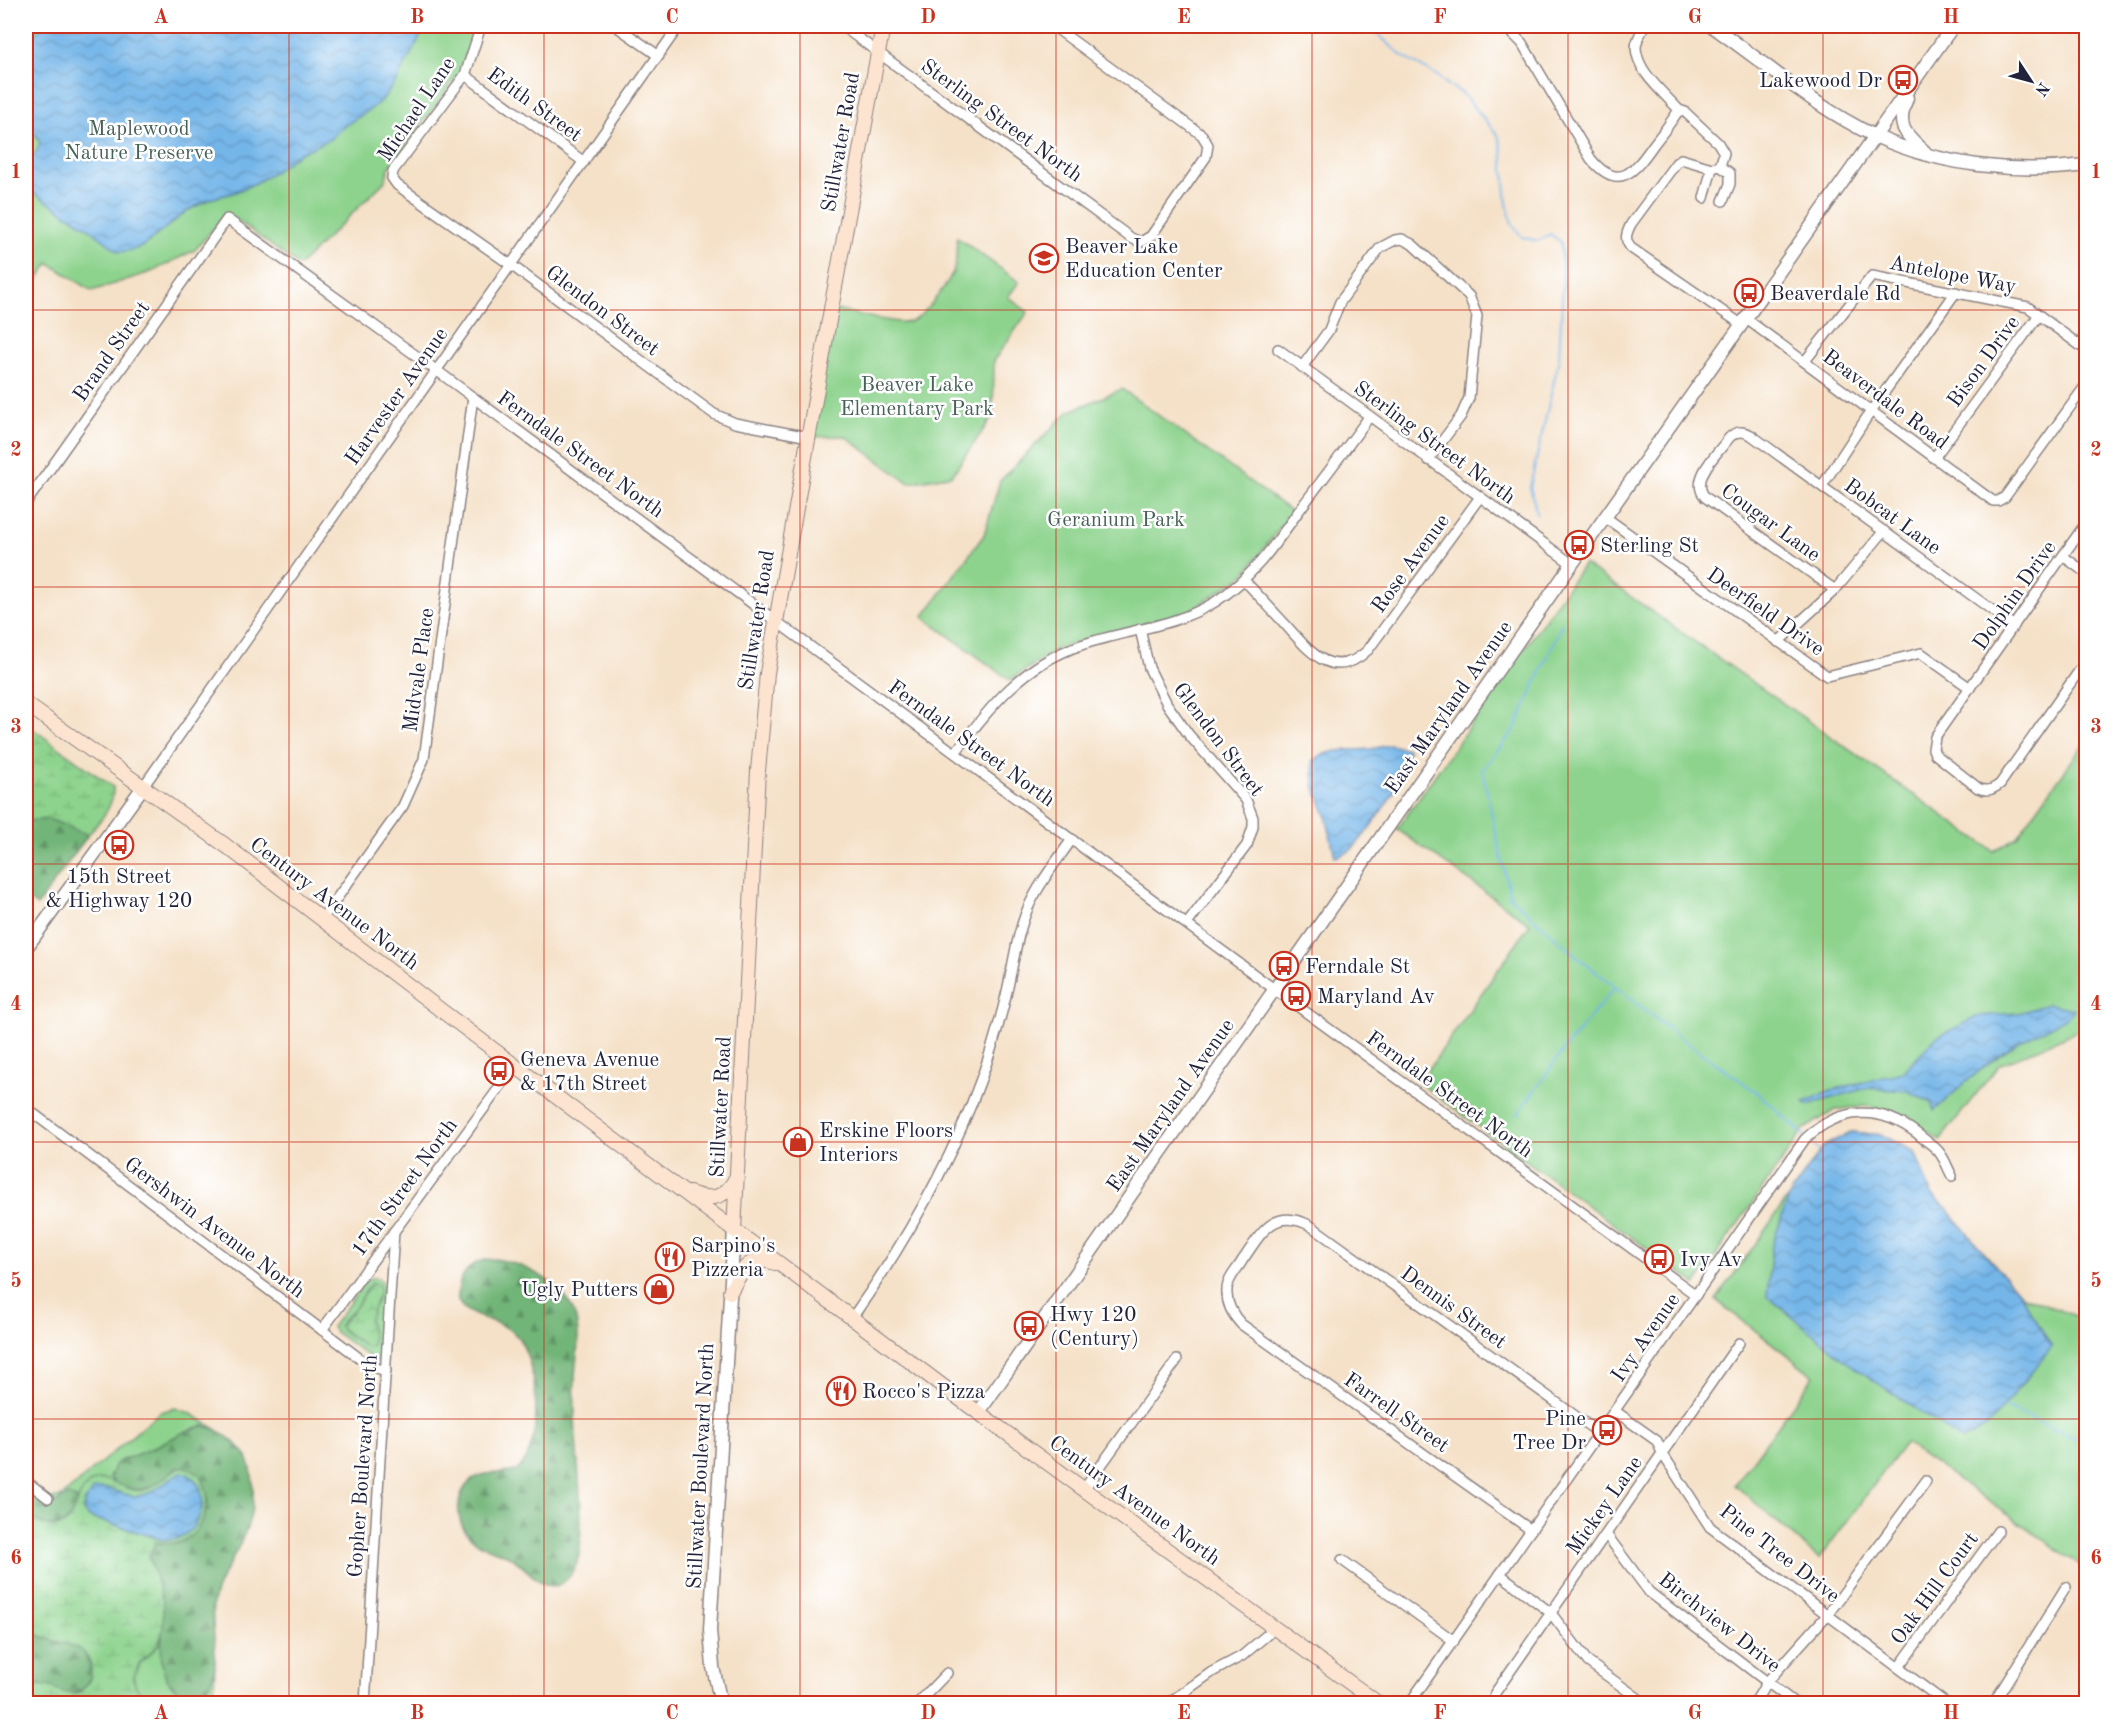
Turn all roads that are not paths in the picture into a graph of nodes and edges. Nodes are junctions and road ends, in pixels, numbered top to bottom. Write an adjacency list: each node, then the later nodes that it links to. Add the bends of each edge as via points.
1 (481, 26): 13 (street, Michael Lane)
2 (616, 26): 12 (street)
3 (679, 26): 12 (street, Harvester Avenue)
4 (842, 26): 11 (street, Sterling Street North)
5 (883, 26): 11 (main road, Stillwater Road)
6 (1053, 26): 11 (street, Sterling Street North, via 1202,135 1208,145 1206,157 1151,236 1141,242)
7 (1505, 26): 15 (street, via 1522,43 1591,159 1610,175 1624,177 1637,168)
8 (1645, 26): 15 (street, via 1636,47 1640,62)
9 (1712, 26): 16 (street, via 1823,106)
10 (1953, 26): 14 (street, East Maryland Avenue)
11 (879, 52): 39 (main road, Stillwater Road)
12 (658, 56): 18 (street, Harvester Avenue)
13 (465, 75): 18 (street, Edith Street); 21 (street, Michael Lane, via 393,171)
14 (1914, 81): 16 (street, East Maryland Avenue); 17 (street, via 1902,123 1906,134)
15 (1679, 110): 20 (street, via 1718,143 1724,153)
16 (1876, 136): 17 (street); 28 (street, East Maryland Avenue)
17 (1928, 154): 19 (street, via 1986,167 2038,169)
18 (584, 162): 25 (street, Harvester Avenue)
19 (2086, 165)
20 (1716, 167): 22 (street); 23 (street, via 1730,173); 28 (street, Beaverdale Road, via 1681,159 1625,235 1631,248)
21 (392, 178): 25 (street, Glendon Street)
22 (1704, 198)
23 (1724, 201)
24 (226, 219): 33 (street, Ferndale Street North); 44 (street, Brand Street)
25 (511, 265): 33 (street, Harvester Avenue); 39 (street, Glendon Street, via 714,414 735,423)
26 (1956, 292): 27 (street, Antelope Way, via 2028,307); 31 (street, Antelope Way, via 1872,276); 36 (street)
27 (2039, 315): 30 (street, Antelope Way); 40 (street, Bison Drive)
28 (1743, 321): 31 (street, Beaverdale Road); 45 (street, East Maryland Avenue)
29 (1278, 349): 32 (street, Sterling Street North)
30 (2086, 350)
31 (1805, 361): 36 (street, Beaverdale Road)
32 (1302, 367): 37 (street, Sterling Street North); 41 (street, via 1333,324 1340,302 1380,248 1402,239 1412,244 1469,296 1477,316 1469,399)
33 (436, 370): 35 (street, Ferndale Street North); 61 (street, Harvester Avenue)
34 (2086, 385): 40 (street, Beaverdale Road, via 2005,497 1998,501 1989,499)
35 (473, 397): 53 (street, Ferndale Street North); 63 (street, Midvale Place, via 424,759 403,806)
36 (1871, 411): 40 (street, Beaverdale Road); 42 (street)
37 (1369, 417): 41 (street, Sterling Street North); 51 (street)
38 (1751, 435): 42 (street, Bobcat Lane); 52 (street, Cougar Lane, via 1740,432 1729,438 1702,475 1701,491)
39 (809, 437): 53 (main road, Stillwater Road)
40 (1934, 458)
41 (1428, 460): 43 (street, Sterling Street North)
42 (1822, 486): 47 (street, Bobcat Lane)
43 (1480, 498): 49 (street, Sterling Street North); 51 (street, Rose Avenue, via 1368,650 1345,663 1329,663 1312,654)
44 (26, 503)
45 (1605, 517): 49 (street, East Maryland Avenue); 56 (street, Deerfield Drive)
46 (2086, 523): 48 (street, Dolphin Drive)
47 (1884, 531): 52 (street); 54 (street, Bobcat Lane)
48 (2063, 556): 50 (street); 54 (street, Dolphin Drive)
49 (1572, 564): 66 (street, East Maryland Avenue)
50 (2086, 573)
51 (1244, 580): 55 (street, via 1193,613)
52 (1835, 591): 56 (street)
53 (776, 620): 60 (street, Ferndale Street North); 69 (main road, Stillwater Road, via 759,760)
54 (2014, 626): 58 (street, Dolphin Drive)
55 (1140, 629): 60 (street, via 1082,645 1023,675 996,701); 64 (street, Glendon Street, via 1149,668 1167,704 1246,800 1253,818 1247,845)
56 (1778, 642): 58 (street, Deerfield Drive, via 1827,676 1921,652)
57 (2086, 661): 58 (street, via 1994,789 1978,788 1939,759 1933,749 1935,737)
58 (1970, 688)
59 (26, 704): 61 (main road, Century Avenue North)
60 (955, 753): 62 (street, Ferndale Street North)
61 (143, 787): 63 (main road, Century Avenue North); 65 (street)
62 (1072, 839): 64 (street, Ferndale Street North); 78 (street, via 1028,908 996,1033 939,1177 898,1250)
63 (322, 919): 67 (main road, Century Avenue North)
64 (1187, 924): 66 (street, Ferndale Street North)
65 (26, 948)
66 (1274, 988): 77 (street, Ferndale Street North); 84 (street, East Maryland Avenue)
67 (515, 1065): 71 (main road, Century Avenue North); 74 (street, 17th Street North)
68 (26, 1108): 79 (street, Gershwin Avenue North)
69 (737, 1176): 71 (main road, via 726,1192 716,1198); 73 (main road, Stillwater Road)
70 (1952, 1176): 77 (street, Ivy Avenue, via 1939,1151 1898,1121 1862,1113 1830,1121 1814,1130 1798,1147)
71 (681, 1190): 73 (main road, Century Avenue North)
72 (1285, 1219): 85 (street, Dennis Street, via 1298,1219 1311,1226); 91 (street, Farrell Street, via 1264,1229 1228,1283 1230,1308 1241,1324)
73 (734, 1230): 75 (main road, Century Avenue North); 76 (street, Stillwater Boulevard North)
74 (394, 1232): 79 (street, 17th Street North); 82 (street, Gopher Boulevard North)
75 (782, 1266): 76 (main road, via 761,1260 750,1263); 78 (main road, Century Avenue North)
76 (730, 1292): 105 (street, Stillwater Boulevard North, via 710,1630)
77 (1696, 1295): 83 (street, Ivy Avenue)
78 (852, 1318): 84 (main road, Century Avenue North)
79 (322, 1330): 82 (street, Gershwin Avenue North, via 372,1367)
80 (1739, 1343): 86 (street, Mickey Lane)
81 (1177, 1360): 89 (street)
82 (386, 1371): 104 (street, Gopher Boulevard North)
83 (1615, 1411): 85 (street, Ivy Avenue); 86 (street, Pine Tree Drive, via 1657,1441)
84 (979, 1413): 89 (main road, Century Avenue North)
85 (1599, 1433): 91 (street, Ivy Avenue)
86 (1662, 1453): 93 (street, Mickey Lane); 98 (street, Pine Tree Drive, via 1710,1527)
87 (26, 1481): 90 (street)
88 (1926, 1481): 98 (street)
89 (1084, 1489): 99 (main road, Century Avenue North)
90 (48, 1498)
91 (1531, 1530): 95 (street, Ivy Avenue)
92 (1998, 1531): 101 (street, Oak Hill Court)
93 (1606, 1533): 97 (street, Mickey Lane); 103 (street, Birchview Drive, via 1649,1592)
94 (1342, 1560): 100 (street)
95 (1500, 1575): 97 (street); 100 (street, Ivy Avenue)
96 (2066, 1587): 115 (street)
97 (1551, 1612): 110 (street, Mickey Lane, via 1498,1688); 111 (street, via 1588,1662)
98 (1828, 1614): 101 (street, Pine Tree Drive); 103 (street)
99 (1275, 1628): 107 (street, via 1242,1656); 108 (main road, Century Avenue North)
100 (1454, 1641): 109 (street, Ivy Avenue)
101 (1899, 1667): 114 (street, Pine Tree Drive)
102 (947, 1673): 106 (street)
103 (1767, 1682): 112 (street); 113 (street, Birchview Drive)
104 (365, 1704)
105 (721, 1704)
106 (917, 1704)
107 (1167, 1704)
108 (1379, 1704)
109 (1409, 1704)
110 (1496, 1704)
111 (1646, 1704)
112 (1754, 1704)
113 (1796, 1704)
114 (1947, 1704)
115 (1993, 1704)

